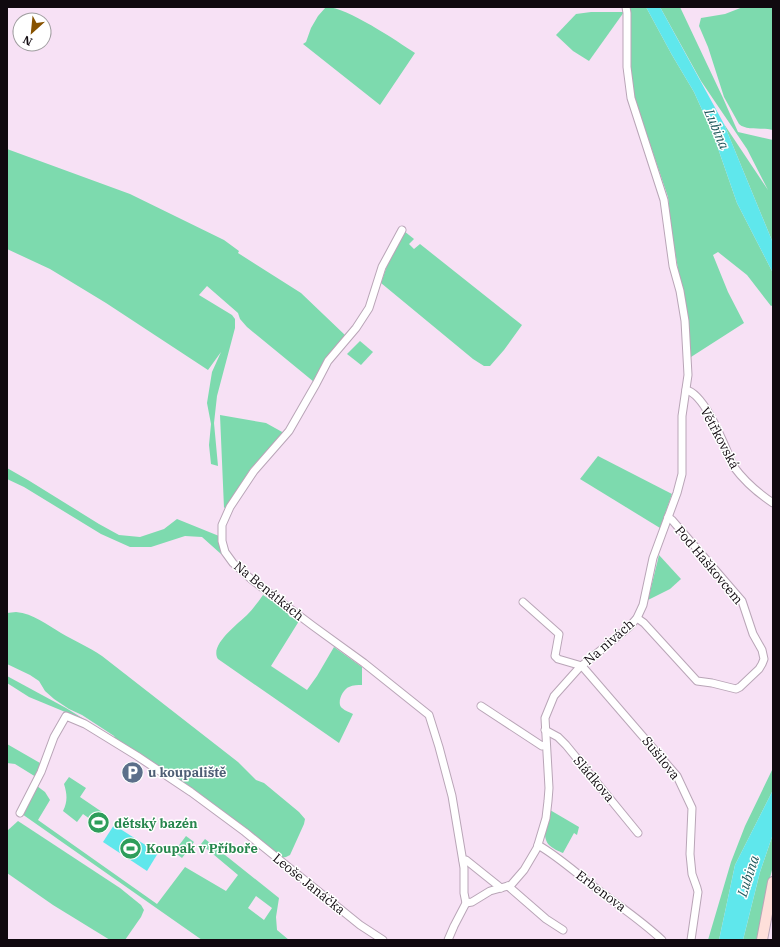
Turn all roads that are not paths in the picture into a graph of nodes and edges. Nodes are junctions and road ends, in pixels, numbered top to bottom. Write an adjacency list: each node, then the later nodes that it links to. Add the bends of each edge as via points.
1 (626, 7): 3 (street, Na nivách, via 627,67 631,98 664,200 673,266 685,320 688,358)
2 (402, 230): 15 (street, Na Benátkách, via 382,267 369,308 328,361 289,431 254,470 230,507 222,525 222,541 225,552 233,563 251,579 429,715 452,796)
3 (686, 390): 4 (street, Větřkovská, via 697,397 714,422 738,473); 5 (street, Na nivách, via 682,416 682,474)
4 (773, 503)
5 (668, 517): 7 (street, Na nivách, via 653,558 643,605); 7 (street, Pod Haškovcem, via 742,601 764,659 759,669 736,689 697,681)
6 (523, 602): 8 (street, via 559,634 555,656)
7 (637, 618): 8 (street, Na nivách, via 630,627)
8 (582, 666): 10 (street, Na nivách, via 554,696 544,718); 24 (street, Sušilova, via 678,776 692,808 690,854 692,876 698,892)
9 (481, 706): 11 (street, via 542,746)
10 (545, 730): 11 (street, Na nivách); 13 (street, Sládkova, via 558,736)
11 (546, 745): 14 (street, Na nivách, via 548,801)
12 (20, 813): 21 (street, Leoše Janáčka, via 66,716 85,724 191,792 360,925)
13 (638, 833)
14 (538, 845): 17 (street, Na nivách, via 524,870); 23 (street, Erbenova)
15 (462, 860): 18 (street, via 466,860); 19 (street, Na Benátkách)
16 (773, 882): 25 (main road)
17 (508, 886): 18 (street, Na nivách); 20 (street, via 546,919)
18 (501, 888): 19 (street, Na nivách)
19 (466, 903): 22 (street)
20 (563, 930)
21 (383, 940)
22 (448, 940)
23 (662, 940)
24 (691, 940)
25 (762, 940)

